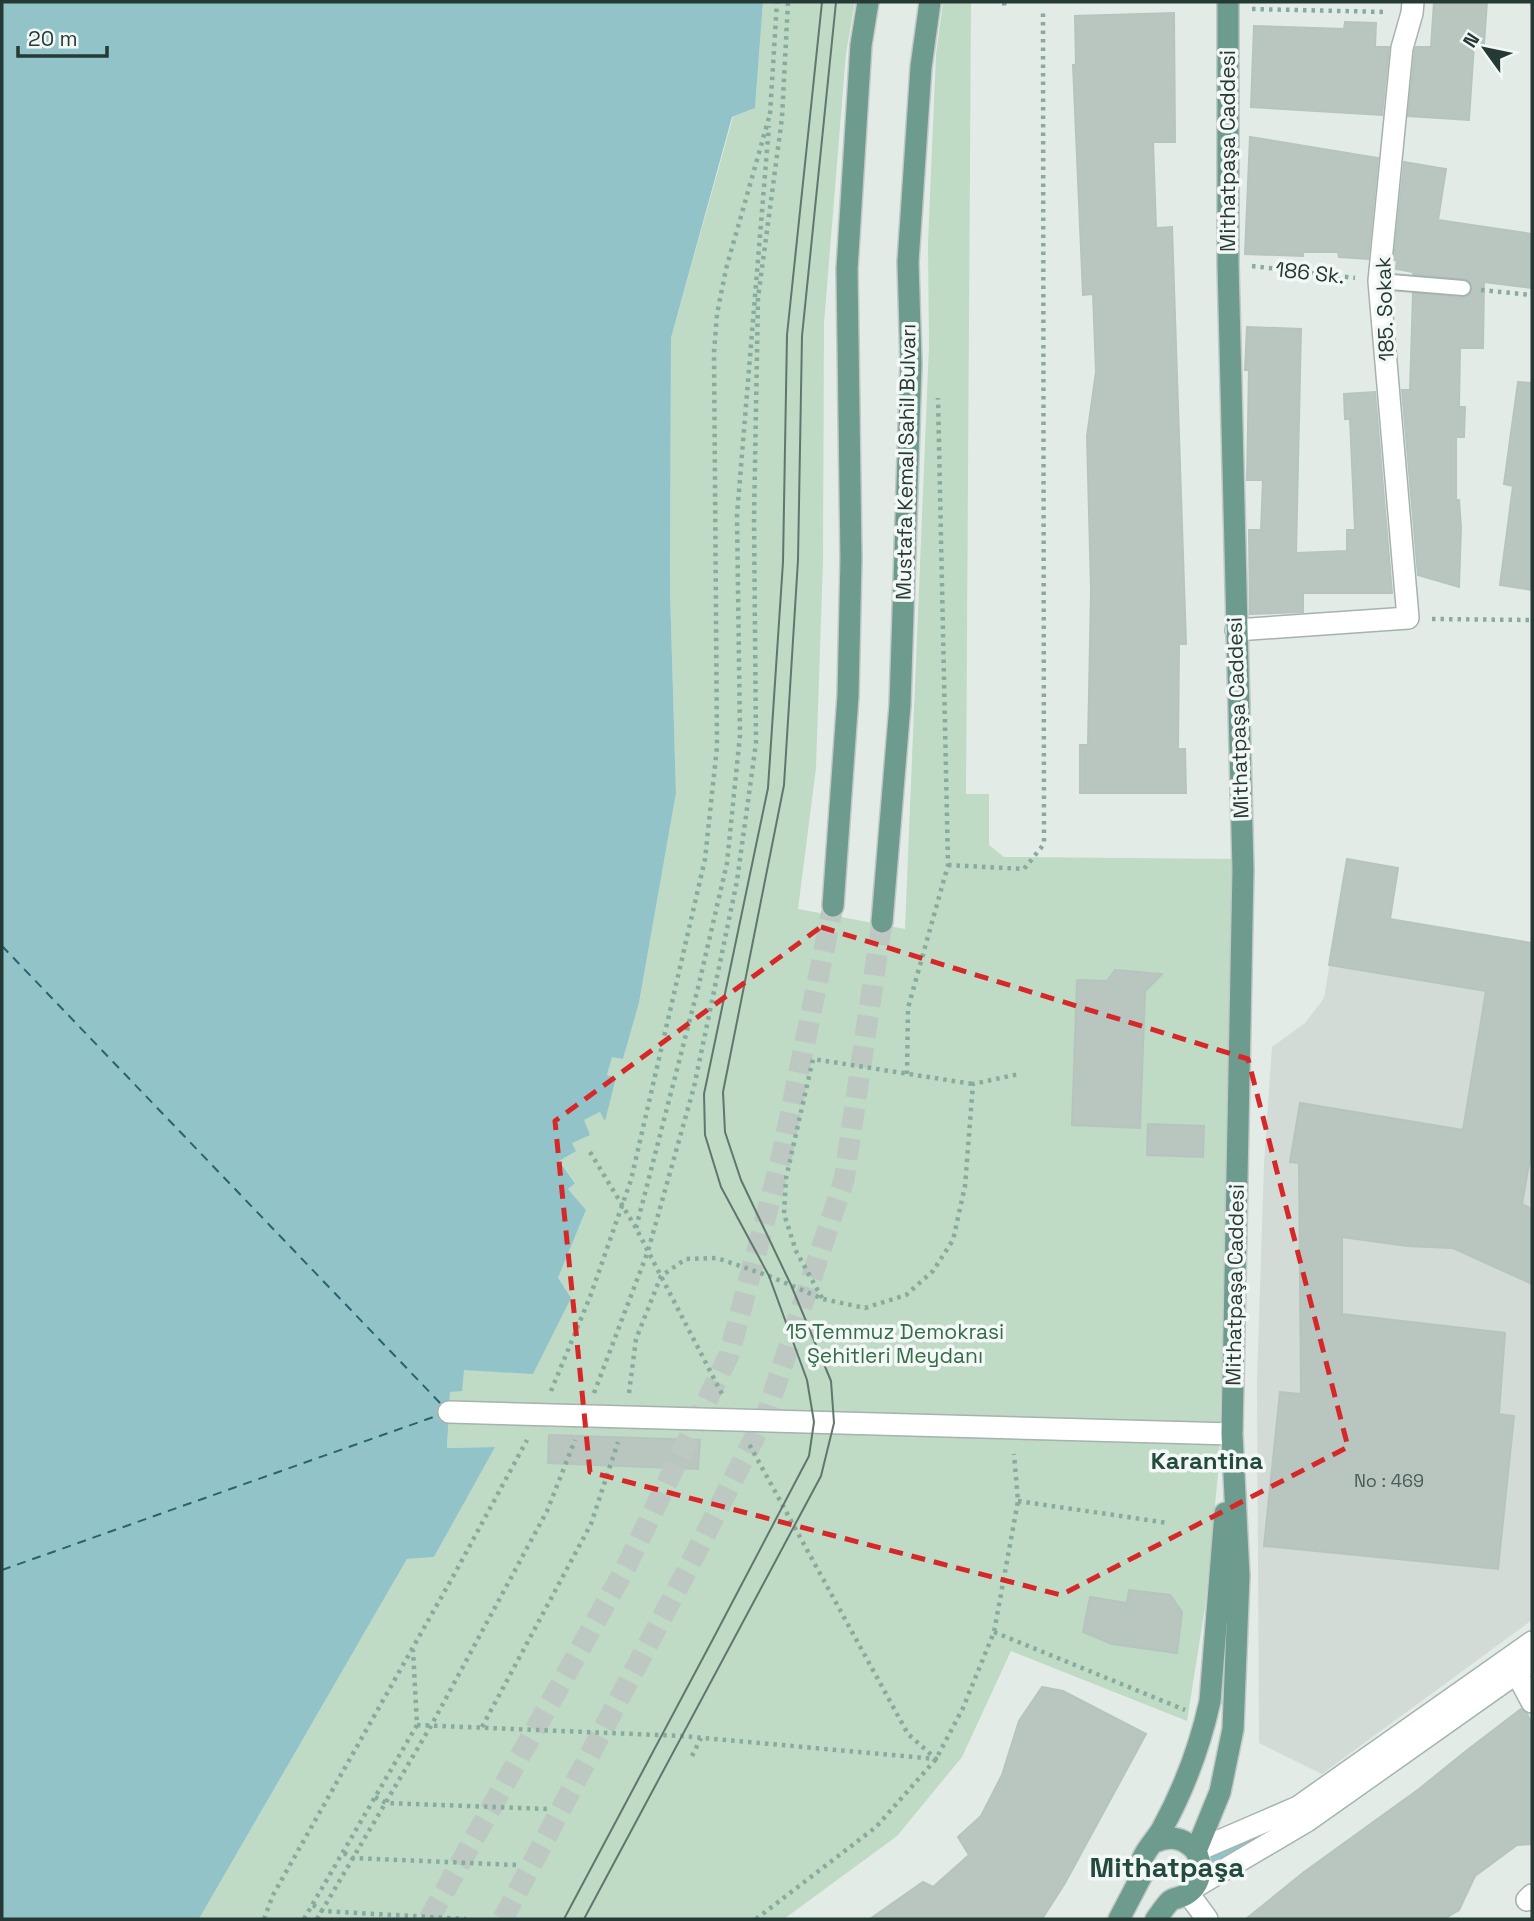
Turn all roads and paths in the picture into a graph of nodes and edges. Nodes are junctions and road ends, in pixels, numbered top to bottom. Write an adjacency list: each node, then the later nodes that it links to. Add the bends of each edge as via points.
1 (777, 2): 10 (path)
2 (788, 2): 28 (path, via 782,118 758,298 756,743 737,881 696,1074)
3 (868, 2): 20 (main road, via 861,45 847,269 852,559 848,709)
4 (930, 2): 21 (main road, Mustafa Kemal Sahil Bulvarı, via 908,262 911,364 900,705)
5 (1004, 2): 9 (path)
6 (1234, 5): 7 (path); 18 (main road, Mithatpaşa Caddesi, via 1228,264)
7 (1412, 7): 12 (street, 185. Sokak, via 1402,48)
8 (1043, 9): 19 (path, via 1044,844 1024,869)
9 (1005, 10)
10 (771, 114): 26 (path, via 717,314 718,747 705,859); 27 (path, via 737,515 740,735 727,863)
11 (1241, 265): 12 (path, 186 Sk.)
12 (1379, 281): 13 (lane); 16 (street, 185. Sokak)
13 (1463, 288): 14 (path)
14 (1532, 295)
15 (938, 394): 19 (path)
16 (1408, 618): 17 (path); 18 (street)
17 (1532, 620)
18 (1236, 630): 37 (main road, Mithatpaşa Caddesi, via 1242,870)
19 (948, 865): 22 (path, via 908,1009)
20 (833, 906)
21 (882, 922)
22 (906, 1074): 24 (path); 30 (path, via 813,1059 786,1178 784,1214 796,1251)
23 (1019, 1074): 24 (path)
24 (973, 1084): 30 (path, via 965,1186 953,1240 933,1270 906,1295 865,1308)
25 (590, 1152): 26 (path)
26 (622, 1204): 27 (path); 32 (path, via 590,1297)
27 (636, 1228): 28 (path)
28 (648, 1251): 29 (path); 33 (path)
29 (661, 1276): 30 (path, via 686,1259 717,1258); 34 (path, via 636,1339); 35 (path)
30 (823, 1299)
31 (449, 1412): 32 (street)
32 (541, 1414): 33 (street); 42 (path)
33 (585, 1416): 34 (street); 46 (path, via 547,1511)
34 (626, 1417): 35 (street); 48 (path, via 591,1524)
35 (736, 1420): 36 (street); 53 (path, via 908,1734)
36 (1012, 1427): 37 (street); 38 (path)
37 (1232, 1434): 45 (main road, Mithatpaşa Caddesi); 58 (main road, Mithatpaşa Caddesi, via 1238,1576 1233,1729 1220,1792)
38 (1018, 1501): 39 (path); 40 (path)
39 (1168, 1523)
40 (994, 1632): 45 (path); 53 (path)
41 (1532, 1642): 58 (street, via 1298,1807)
42 (413, 1647): 47 (path); 66 (path, via 273,1895)
43 (1525, 1668): 44 (street); 63 (street, via 1307,1821)
44 (1532, 1702)
45 (1206, 1718): 57 (main road, Mithatpaşa Caddesi, via 1178,1800)
46 (432, 1724): 47 (path); 48 (path); 55 (path)
47 (417, 1725): 54 (path)
48 (482, 1727): 49 (path)
49 (648, 1735): 50 (path); 51 (path)
50 (701, 1738): 52 (path); 53 (path)
51 (643, 1743)
52 (692, 1756)
53 (936, 1759): 70 (path, via 876,1827)
54 (375, 1797): 55 (path); 59 (path)
55 (386, 1803): 56 (path); 60 (path)
56 (548, 1809)
57 (1155, 1842): 58 (main road, via 1183,1840); 62 (main road, Mithatpaşa Caddesi, via 1143,1855)
58 (1196, 1851): 63 (main road, Mithatpaşa Caddesi, via 1199,1879)
59 (344, 1853): 60 (path); 64 (path)
60 (353, 1858): 61 (path); 65 (path)
61 (516, 1865)
62 (1141, 1877): 63 (main road, via 1158,1897); 71 (main road, Mithatpaşa Caddesi)
63 (1185, 1893): 72 (main road); 73 (street)
64 (313, 1905): 65 (path); 67 (path)
65 (322, 1911): 68 (path); 69 (path)
66 (264, 1919)
67 (304, 1919)
68 (317, 1919)
69 (466, 1919)
70 (756, 1919)
71 (1119, 1919)
72 (1156, 1919)
73 (1207, 1919)

